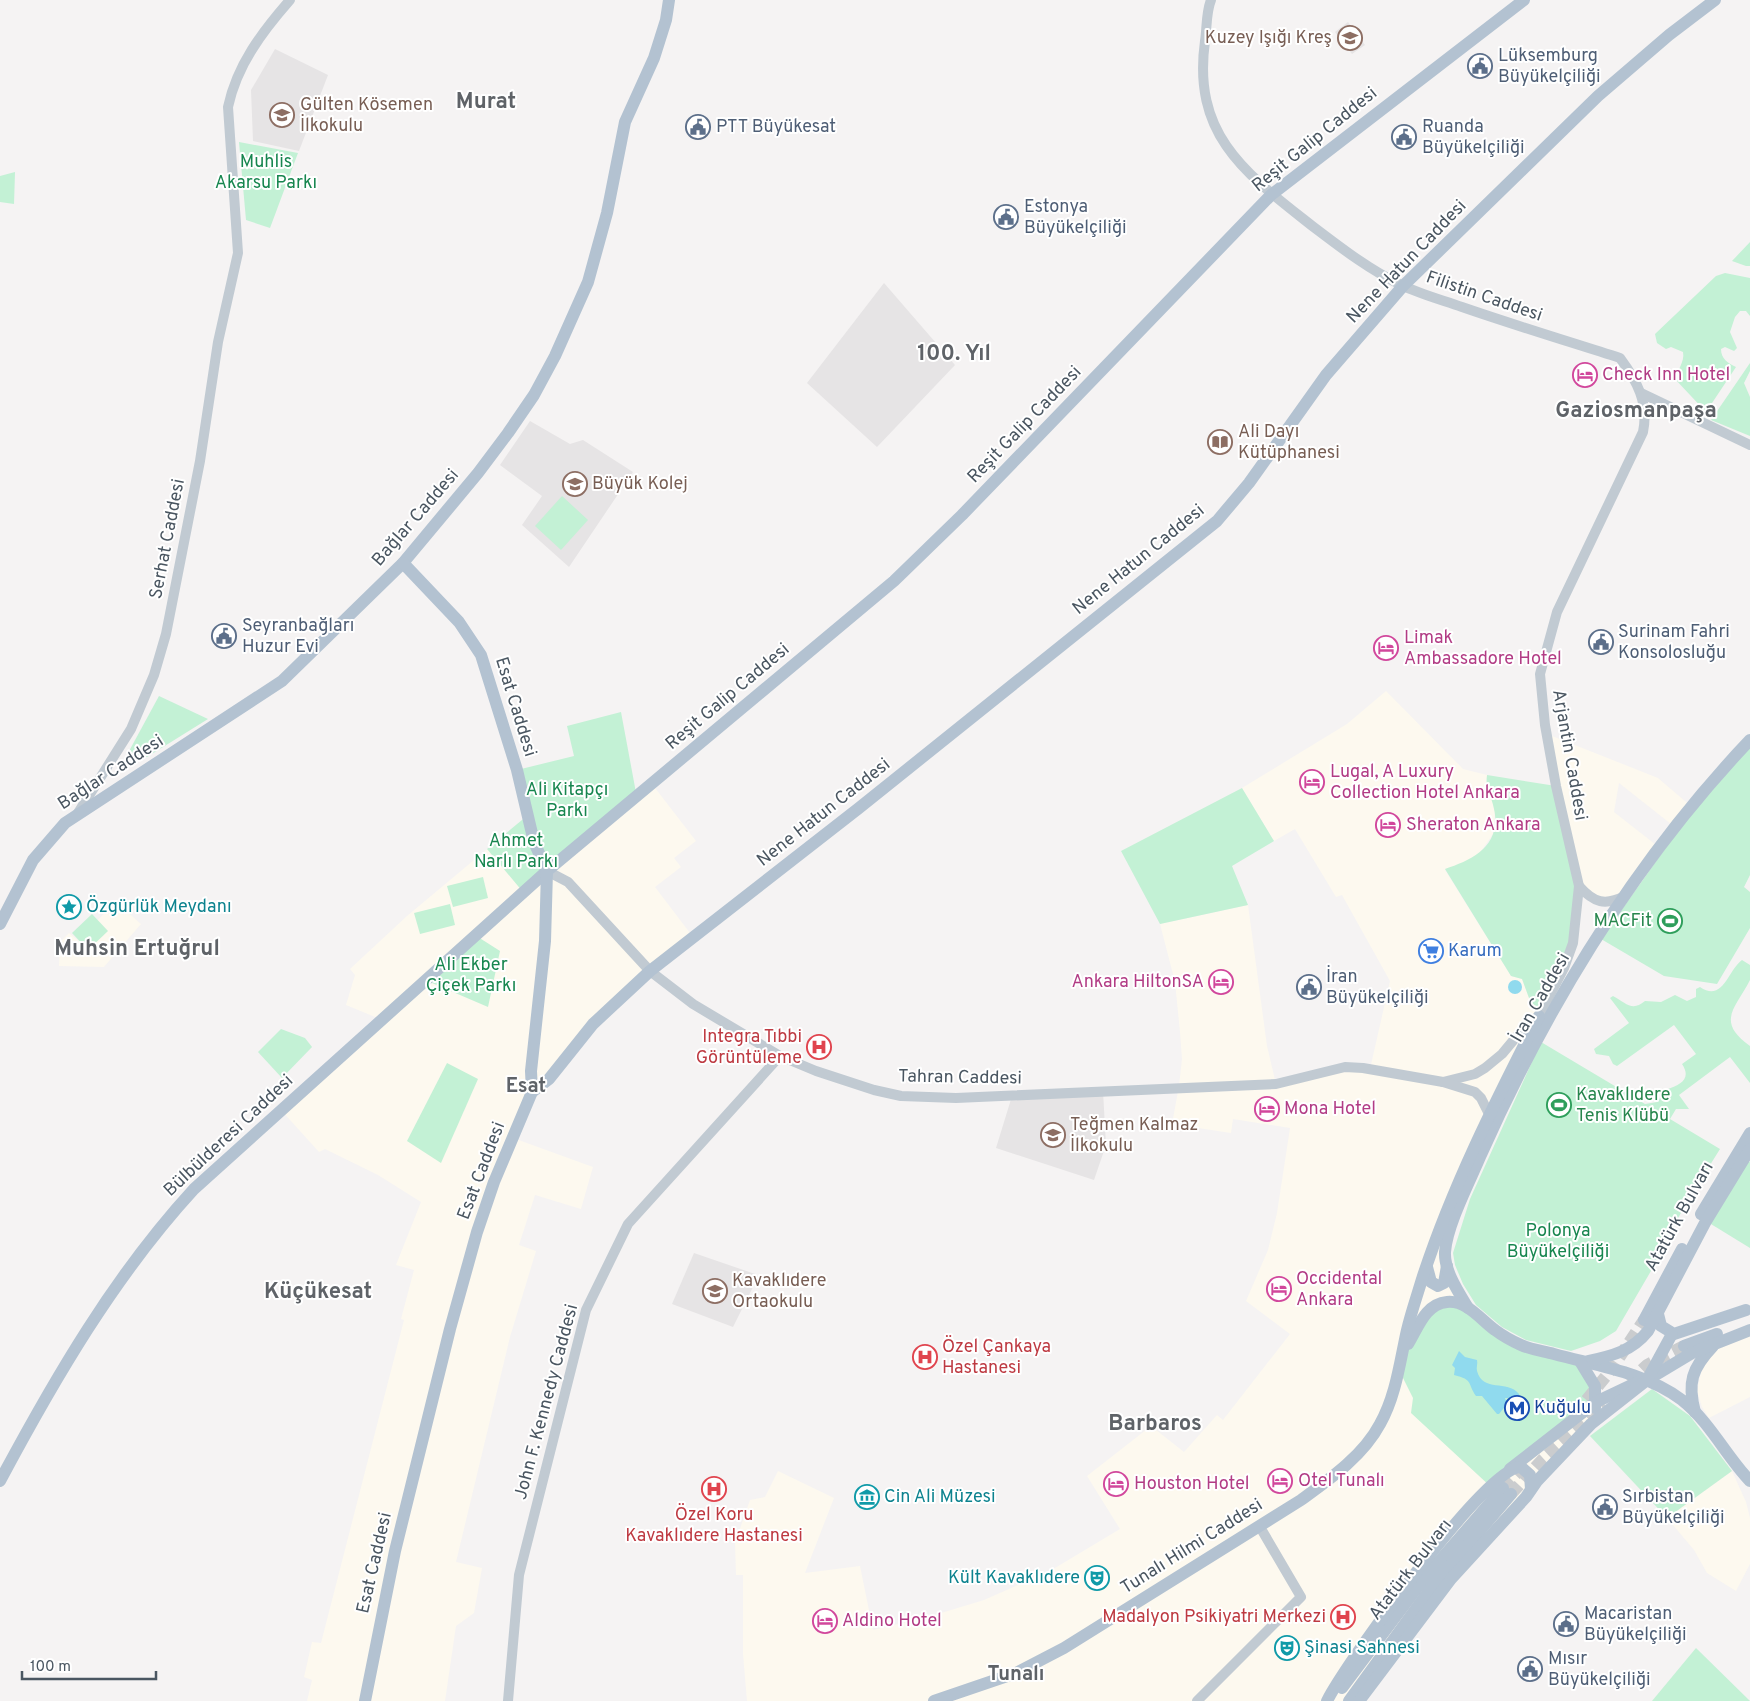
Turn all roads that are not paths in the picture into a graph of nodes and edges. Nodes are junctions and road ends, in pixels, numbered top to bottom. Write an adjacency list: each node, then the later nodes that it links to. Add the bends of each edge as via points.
1 (290, 0): 12 (street, Serhat Caddesi, via 257,40 232,89 228,108 238,253 218,342 200,461 166,634 154,675 131,729)
2 (669, 0): 10 (main road, Bağlar Caddesi, via 654,58 624,122 605,220 588,282 555,356 534,395 478,473)
3 (1211, 0): 6 (street, Filistin Caddesi, via 1203,56 1206,103 1231,155)
4 (1524, 0): 6 (main road, Reşit Galip Caddesi)
5 (1715, 0): 7 (main road, Nene Hatun Caddesi, via 1668,35 1598,96)
6 (1271, 195): 7 (street, Filistin Caddesi, via 1353,258); 13 (main road, Reşit Galip Caddesi, via 962,515 894,581)
7 (1403, 286): 8 (street, Filistin Caddesi, via 1620,358); 17 (main road, Nene Hatun Caddesi, via 1326,375 1249,483 1217,520)
8 (1641, 393): 9 (street); 14 (street, Arjantin Caddesi, via 1645,412 1643,432 1557,612 1540,674 1551,760)
9 (1750, 445)
10 (403, 563): 12 (main road, Bağlar Caddesi, via 282,681); 13 (main road, Esat Caddesi, via 459,622 481,655 517,770 534,842)
11 (1750, 740): 15 (main road, İran Caddesi, via 1698,800)
12 (78, 812): 16 (main road, Bağlar Caddesi, via 33,860)
13 (547, 871): 17 (street, Tahran Caddesi, via 568,882); 21 (main road, Esat Caddesi, via 545,941 531,1071); 43 (main road, Bülbülderesi Caddesi, via 246,1140 174,1211 143,1248 105,1304 42,1402)
14 (1579, 886): 15 (street, via 1600,903); 18 (street, Arjantin Caddesi, via 1573,943)
15 (1626, 896): 25 (main road, İran Caddesi, via 1535,1042 1496,1122 1452,1227 1445,1253)
16 (0, 924)
17 (650, 971): 19 (street, Tahran Caddesi, via 720,1022); 21 (main road, Nene Hatun Caddesi, via 593,1024 548,1079)
18 (1539, 1016): 20 (street, Tahran Caddesi, via 1485,1068 1475,1074); 22 (main road, İran Caddesi)
19 (780, 1056): 20 (street, Tahran Caddesi, via 842,1080 901,1096 1012,1096 1276,1084 1345,1067); 48 (street, John F. Kennedy Caddesi, via 628,1224 586,1310 519,1575)
20 (1443, 1082): 22 (street, Tahran Caddesi, via 1475,1092)
21 (532, 1092): 47 (main road, Esat Caddesi, via 494,1182 452,1320 395,1550)
22 (1489, 1114): 26 (main road, İran Caddesi, via 1456,1188)
23 (1750, 1132): 30 (main road, Atatürk Bulvarı, via 1716,1186)
24 (1750, 1149): 28 (main road, Atatürk Bulvarı, via 1706,1221)
25 (1447, 1265): 26 (main road, via 1444,1283 1438,1286 1431,1282); 27 (main road, İran Caddesi)
26 (1427, 1267): 35 (main road, İran Caddesi)
27 (1468, 1308): 35 (main road, via 1442,1302 1430,1309); 36 (main road, via 1514,1342)
28 (1658, 1314): 32 (main road, via 1661,1326); 36 (main road, Atatürk Bulvarı, via 1648,1331 1631,1347 1612,1356)
29 (1748, 1316): 32 (main road); 34 (main road)
30 (1644, 1320)
31 (1750, 1330): 33 (main road)
32 (1672, 1334): 37 (main road)
33 (1717, 1343): 37 (main road, via 1685,1357); 40 (main road, via 1694,1372 1690,1393)
34 (1684, 1346)
35 (1403, 1350): 39 (main road, İran Caddesi)
36 (1581, 1363): 37 (main road, via 1631,1373); 38 (main road, via 1592,1378)
37 (1647, 1380): 38 (main road); 40 (main road); 41 (main road)
38 (1596, 1402): 41 (main road); 42 (main road)
39 (1387, 1411): 46 (main road, Tunalı Hilmi Caddesi, via 1364,1447 1343,1467)
40 (1695, 1412): 44 (main road)
41 (1591, 1424): 45 (main road)
42 (1507, 1471): 45 (main road, via 1518,1467 1525,1469 1531,1478); 51 (main road, via 1450,1530 1415,1573 1359,1649)
43 (0, 1481)
44 (1750, 1481)
45 (1531, 1489): 54 (main road, via 1451,1579)
46 (1260, 1527): 49 (main road, Tunalı Hilmi Caddesi, via 1056,1652 1016,1673); 50 (street, via 1301,1597)
47 (365, 1701)
48 (508, 1701)
49 (934, 1701)
50 (1197, 1701)
51 (1327, 1701)
52 (1332, 1701): 53 (main road, Atatürk Bulvarı, via 1423,1580 1507,1491)
53 (1349, 1701)
54 (1359, 1701)

